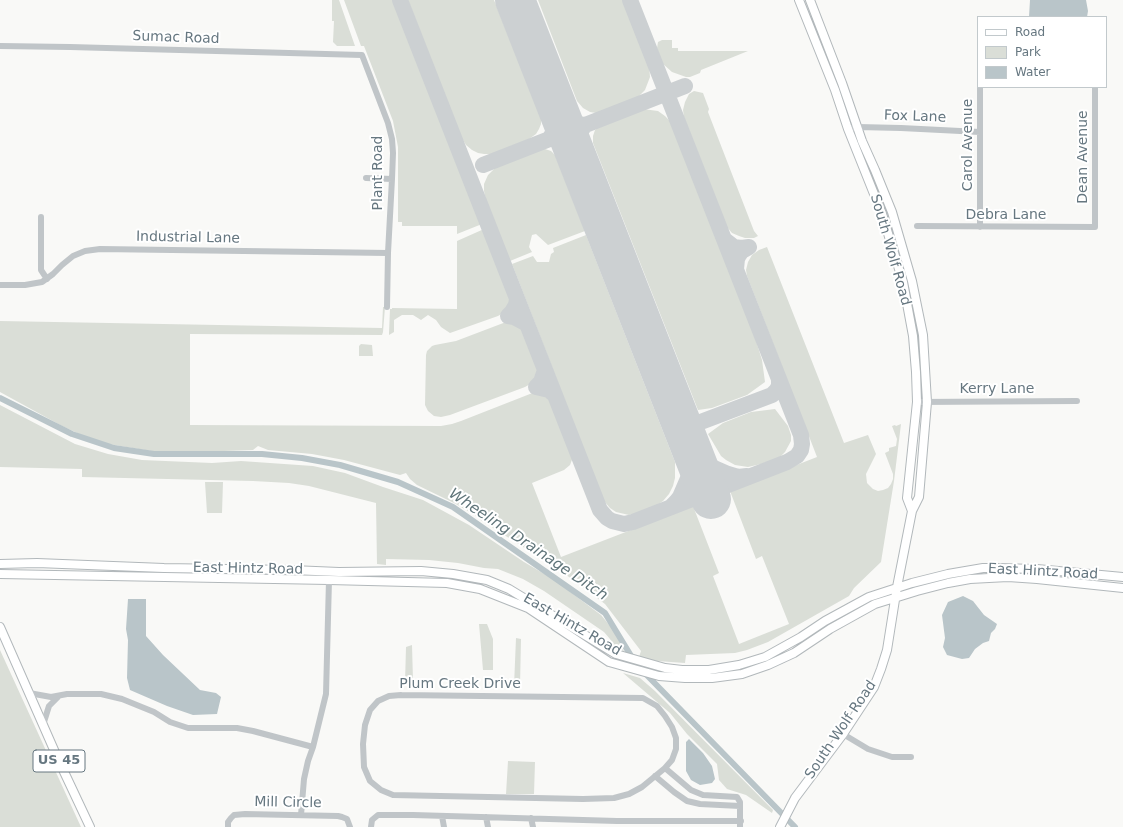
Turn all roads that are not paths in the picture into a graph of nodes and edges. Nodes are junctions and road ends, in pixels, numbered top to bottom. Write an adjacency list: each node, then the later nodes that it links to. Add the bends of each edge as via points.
1 (799, 0): 8 (main road, South Wolf Road)
2 (810, 0): 7 (main road, South Wolf Road)
3 (0, 46): 4 (street, Sumac Road)
4 (351, 56): 11 (street, Plant Road, via 362,55 388,123 392,139)
5 (980, 88): 9 (street, Carol Avenue)
6 (1095, 88): 15 (street, Dean Avenue)
7 (858, 127): 8 (street, Fox Lane); 9 (street, Fox Lane); 22 (main road, South Wolf Road, via 892,212 912,281 922,335)
8 (848, 129): 21 (main road, South Wolf Road, via 882,214 903,282 913,336)
9 (980, 132): 14 (street, Carol Avenue)
10 (366, 178): 11 (street)
11 (392, 179): 16 (street, Plant Road)
12 (41, 217): 17 (street, via 41,270)
13 (917, 226): 14 (street, Debra Lane)
14 (980, 227): 15 (street, Debra Lane)
15 (1095, 228)
16 (388, 253): 17 (street, Industrial Lane, via 100,249 73,256); 19 (street, Plant Road)
17 (46, 279): 18 (street, Industrial Lane, via 25,285)
18 (0, 285)
19 (387, 307)
20 (1077, 401): 22 (street, Kerry Lane)
21 (917, 402): 22 (street, Kerry Lane); 23 (main road, South Wolf Road, via 907,498)
22 (927, 402): 23 (main road, South Wolf Road, via 918,497)
23 (912, 511): 29 (main road, South Wolf Road)
24 (0, 564): 29 (main road, East Hintz Road, via 339,572 421,571 453,574 487,580 509,589 616,654 665,668 682,670 709,670 765,657 869,597)
25 (3, 574): 27 (main road); 28 (main road, East Hintz Road)
26 (1123, 577): 29 (main road, East Hintz Road, via 1037,569 983,568)
27 (0, 580)
28 (329, 580): 31 (main road, East Hintz Road, via 446,583 480,589 528,608 609,662 660,676 685,678 742,674 768,665 794,653 874,604); 37 (street, via 326,694)
29 (897, 587): 31 (main road, South Wolf Road)
30 (1123, 588): 31 (main road, East Hintz Road, via 1008,577 970,579)
31 (895, 598): 36 (main road, South Wolf Road, via 887,650 881,669 874,687)
32 (0, 627): 33 (main road, US 45)
33 (29, 693): 34 (street); 35 (main road, US 45)
34 (59, 696): 35 (street, via 50,706); 37 (street, via 101,694 122,699 188,728 237,728)
35 (43, 726): 49 (main road, US 45)
36 (843, 734): 38 (street, via 868,749 892,757); 56 (main road, South Wolf Road, via 795,798)
37 (312, 747): 42 (street, via 304,779)
38 (911, 757)
39 (665, 768): 40 (street, Plum Creek Drive); 40 (street, Plum Creek Drive, via 676,750 676,738 666,716 657,706 643,698 389,696 378,701 370,710 365,725 364,767 370,782 393,795 614,798 629,794); 41 (street, via 691,790 703,795 737,797)
40 (655, 776): 41 (street, via 687,801 700,804)
41 (740, 804): 48 (street)
42 (301, 815): 50 (street, Mill Circle, via 241,814 231,818); 51 (street, Mill Circle, via 342,817 347,819)
43 (442, 816): 44 (street); 52 (street, via 378,815 372,820); 53 (street)
44 (486, 817): 45 (street); 54 (street)
45 (531, 818): 46 (street); 55 (street)
46 (617, 824): 47 (street)
47 (662, 824): 48 (street)
48 (740, 824)
49 (90, 827)
50 (228, 827)
51 (350, 827)
52 (371, 827)
53 (444, 827)
54 (488, 827)
55 (533, 827)
56 (780, 827)

